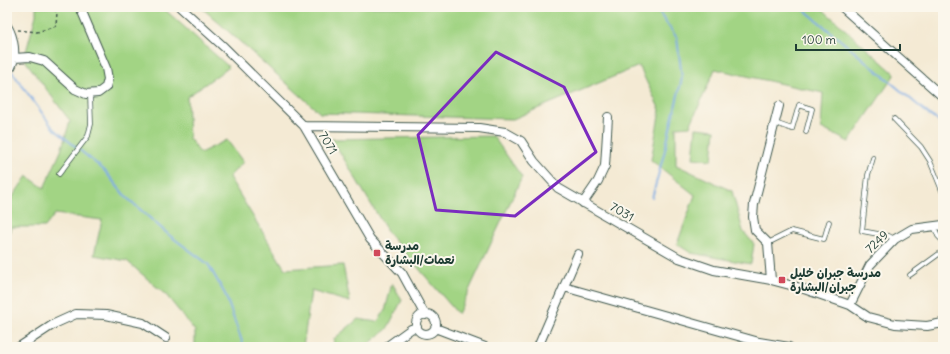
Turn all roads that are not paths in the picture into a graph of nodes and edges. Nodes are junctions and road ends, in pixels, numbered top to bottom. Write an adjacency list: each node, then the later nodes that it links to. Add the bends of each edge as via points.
1 (80, 7): 7 (street, via 106,68 108,79 106,86 98,93)
2 (180, 7): 13 (street, 7071)
3 (842, 7): 8 (street)
4 (8, 26): 5 (street, via 14,46)
5 (14, 58): 6 (street, via 11,67); 7 (street, via 30,57 44,61 75,89)
6 (7, 68)
7 (90, 94): 16 (lane, via 91,124 88,136)
8 (943, 97)
9 (779, 106): 12 (street)
10 (608, 117): 18 (street, via 605,166)
11 (894, 119): 17 (lane, via 921,147 930,161)
12 (775, 123): 14 (lane, via 792,129 798,105 812,109); 24 (street, via 753,217 755,230)
13 (304, 126): 18 (street, 7031, via 479,128 505,132 521,141 534,161 558,188); 31 (street, 7071, via 370,239 402,273)
14 (806, 132)
15 (873, 158): 22 (lane, via 868,175 862,231)
16 (59, 174)
17 (943, 193)
18 (583, 203): 28 (street, 7031, via 679,258 714,270)
19 (829, 222): 24 (lane, via 824,239 792,231)
20 (943, 225): 21 (street, 7249)
21 (934, 226): 22 (street, 7249, via 912,229); 23 (lane)
22 (895, 239): 30 (street, 7249, via 870,265)
23 (943, 241)
24 (768, 243): 28 (street)
25 (943, 251): 27 (lane)
26 (578, 254): 29 (street)
27 (910, 275)
28 (771, 280): 30 (street, 7031)
29 (564, 286): 39 (street); 40 (street, via 759,342)
30 (850, 305): 32 (street, 7031, via 868,317 895,324 927,326)
31 (425, 315): 33 (street, via 418,319); 34 (street, via 435,320)
32 (943, 323)
33 (417, 327): 34 (street, via 420,332 426,334); 37 (street)
34 (435, 328): 38 (street)
35 (166, 338): 36 (street, via 143,323 106,315 76,314 54,324)
36 (19, 347)
37 (386, 347)
38 (484, 347)
39 (538, 347)
40 (789, 347)

